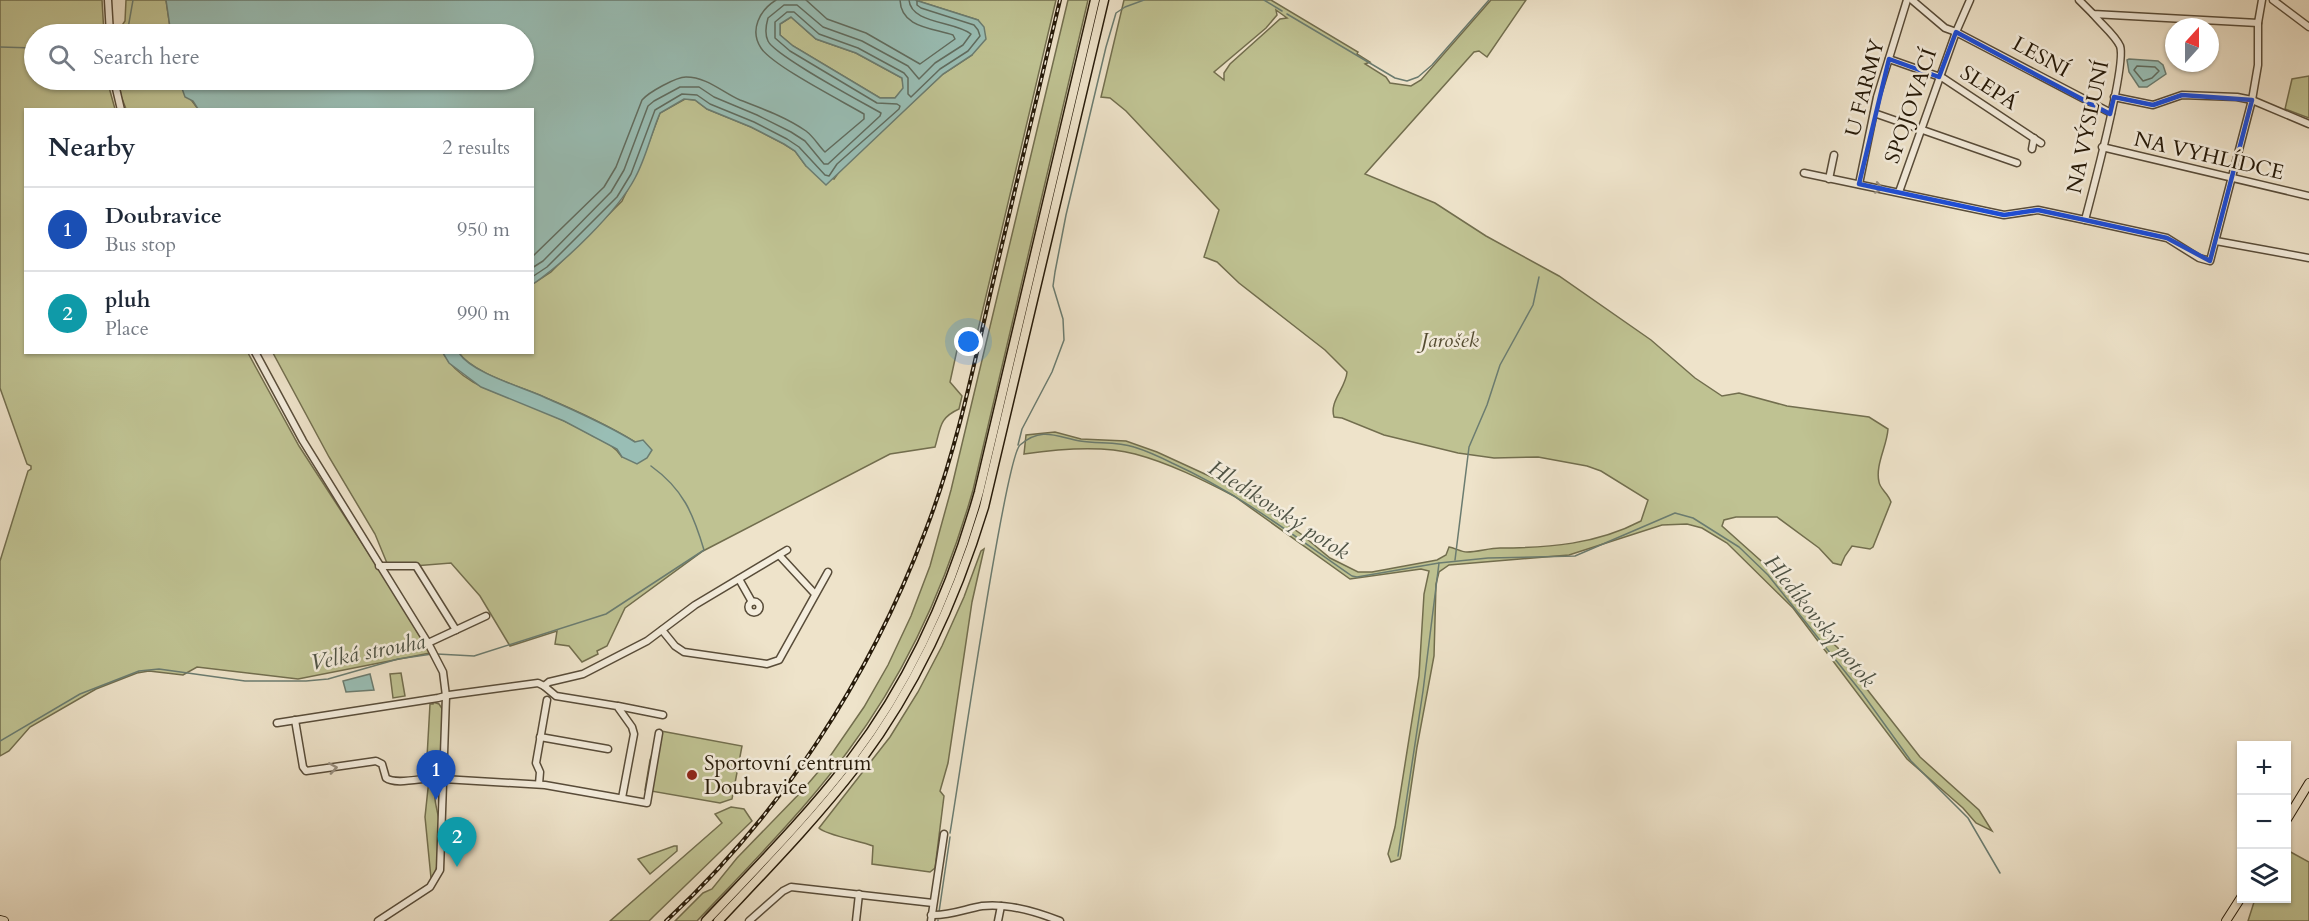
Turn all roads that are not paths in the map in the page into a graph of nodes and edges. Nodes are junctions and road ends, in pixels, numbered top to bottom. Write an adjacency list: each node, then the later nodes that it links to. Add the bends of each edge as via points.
1 (108, 0): 12 (street)
2 (1095, 0): 74 (highway, via 979,492 941,604 898,688 852,757)
3 (1104, 0): 75 (highway, via 987,496 957,589 922,663 873,743 820,811)
4 (1907, 0): 15 (street, U FARMY)
5 (1912, 0): 14 (street, LESNÍ, via 1945,28)
6 (1970, 0): 14 (street)
7 (2079, 0): 10 (street, NA VÝSLUNÍ)
8 (2262, 0): 11 (street)
9 (2272, 0): 13 (street)
10 (2092, 14): 11 (street); 18 (street, NA VÝSLUNÍ, via 2120,46)
11 (2259, 23): 19 (street)
12 (109, 24)
13 (2309, 27)
14 (1956, 32): 16 (street, SPOJOVACÍ); 22 (street, LESNÍ)
15 (1889, 59): 16 (street, SLEPÁ); 21 (street, U FARMY)
16 (1939, 76): 24 (street, SPOJOVACÍ); 25 (street, SLEPÁ)
17 (116, 90): 20 (street)
18 (2114, 97): 19 (street, via 2153,105 2182,94); 22 (street, NA VÝSLUNÍ)
19 (2252, 100): 23 (street); 33 (street)
20 (121, 108)
21 (1874, 113): 24 (street); 34 (street, U FARMY)
22 (2111, 113): 27 (street, NA VÝSLUNÍ)
23 (2309, 124)
24 (1921, 129): 30 (street, via 2008,164); 35 (street, SPOJOVACÍ)
25 (2034, 138): 26 (street, SLEPÁ); 28 (street)
26 (2041, 143)
27 (2102, 147): 33 (street, NA VYHLÍDCE); 37 (street, NA VÝSLUNÍ)
28 (2032, 149)
29 (1834, 154): 32 (street)
30 (2017, 163)
31 (1804, 173): 32 (street)
32 (1828, 179): 34 (street)
33 (2232, 179): 36 (street, NA VYHLÍDCE); 38 (street)
34 (1859, 184): 35 (street, one-way to 35)
35 (1899, 192): 37 (street, via 2004,215 2038,210)
36 (2309, 196)
37 (2085, 220): 38 (street, via 2167,238 2210,261)
38 (2216, 241): 39 (street)
39 (2309, 258)
40 (256, 354): 43 (street, via 303,441)
41 (787, 550): 42 (street)
42 (779, 555): 45 (street); 46 (street)
43 (379, 566): 49 (street, via 416,566); 51 (street)
44 (828, 572): 46 (street)
45 (739, 579): 47 (street); 50 (street)
46 (815, 594): 50 (street, via 779,660 767,664 687,653 678,649)
47 (752, 602)
48 (486, 616): 49 (street)
49 (456, 630): 51 (street)
50 (662, 630): 52 (street, via 583,674)
51 (428, 643): 53 (street, via 443,672)
52 (544, 686): 53 (street, via 534,683); 55 (street, via 556,696)
53 (446, 696): 57 (street); 62 (street)
54 (547, 700): 60 (street)
55 (617, 706): 56 (street); 65 (street, via 634,731)
56 (663, 715)
57 (295, 720): 58 (street); 62 (street, one-way to 62, via 306,771 376,761 392,782)
58 (277, 723)
59 (659, 733): 65 (street, via 647,803)
60 (540, 737): 61 (street); 64 (street, via 536,763)
61 (608, 749)
62 (443, 778): 64 (street); 73 (street, via 441,866 437,878 430,887)
63 (2309, 783): 66 (main road)
64 (539, 784): 65 (street)
65 (622, 798)
66 (2291, 813)
67 (944, 834): 69 (street)
68 (859, 894): 69 (street); 76 (street, via 791,887); 77 (street)
69 (933, 903): 72 (street)
70 (2237, 903): 80 (main road)
71 (1000, 906): 72 (street); 78 (street); 79 (street)
72 (931, 918)
73 (378, 921)
74 (706, 921)
75 (718, 921)
76 (749, 921)
77 (856, 921)
78 (998, 921)
79 (1060, 921)
80 (2226, 921)

